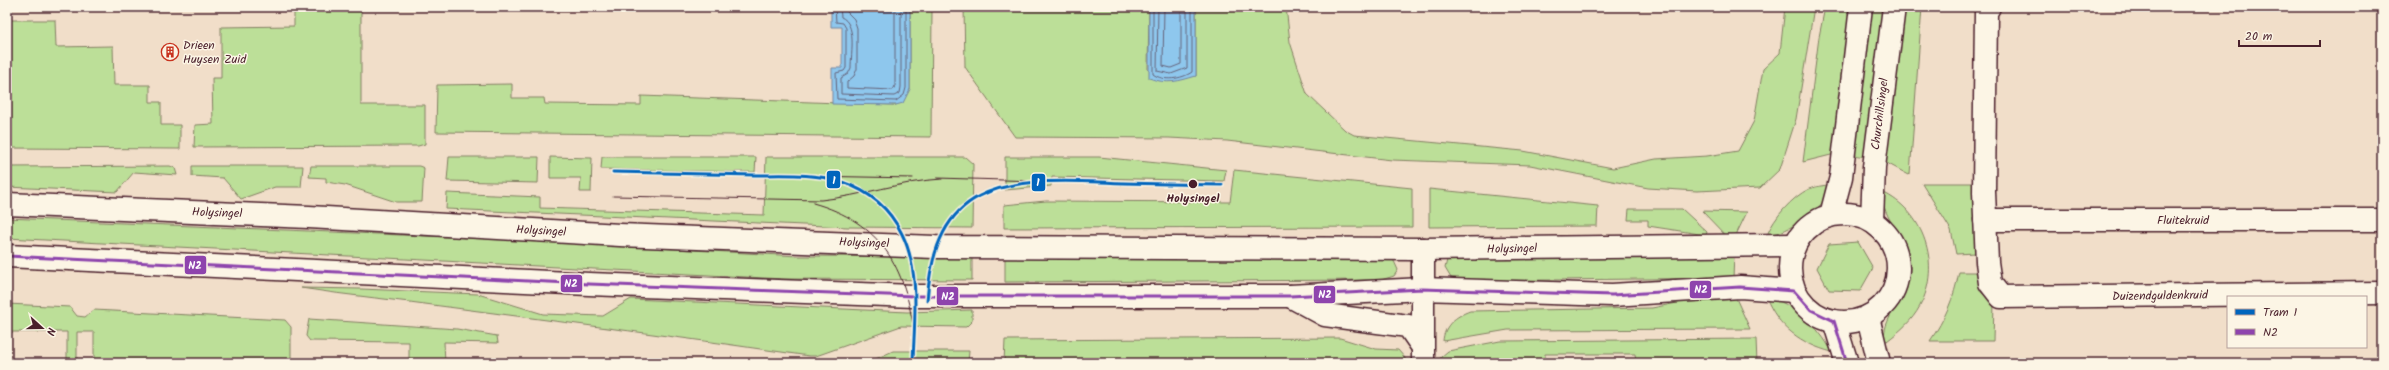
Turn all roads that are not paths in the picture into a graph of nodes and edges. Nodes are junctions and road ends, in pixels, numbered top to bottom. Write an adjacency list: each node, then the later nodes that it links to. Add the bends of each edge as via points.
1 (1861, 7): 5 (street, via 1841,177)
2 (1894, 7): 8 (street, Churchillsingel, via 1874,167)
3 (1989, 7): 6 (street, via 1986,12)
4 (7, 204): 10 (street, Holysingel, via 620,235 935,246)
5 (1831, 215): 8 (street, via 1855,214); 9 (street, via 1809,226)
6 (1984, 220): 7 (street, Fluitekruid); 14 (street, Duizendguldenkruid, via 1990,283 2001,297)
7 (2382, 220)
8 (1872, 221): 16 (street, via 1890,238 1898,270 1891,294 1881,307)
9 (1794, 245): 10 (street, Holysingel); 13 (street, via 1789,268)
10 (1423, 249): 12 (street)
11 (7, 256): 15 (street, via 589,284 914,296)
12 (1422, 289): 13 (street, via 1612,295 1740,287); 15 (street); 18 (street)
13 (1794, 291): 17 (street, via 1814,313)
14 (2382, 293)
15 (1290, 296): 18 (street, via 1325,315 1408,326)
16 (1868, 316): 17 (street, via 1851,322); 20 (street)
17 (1834, 321): 19 (street)
18 (1422, 355)
19 (1847, 363)
20 (1879, 363)

